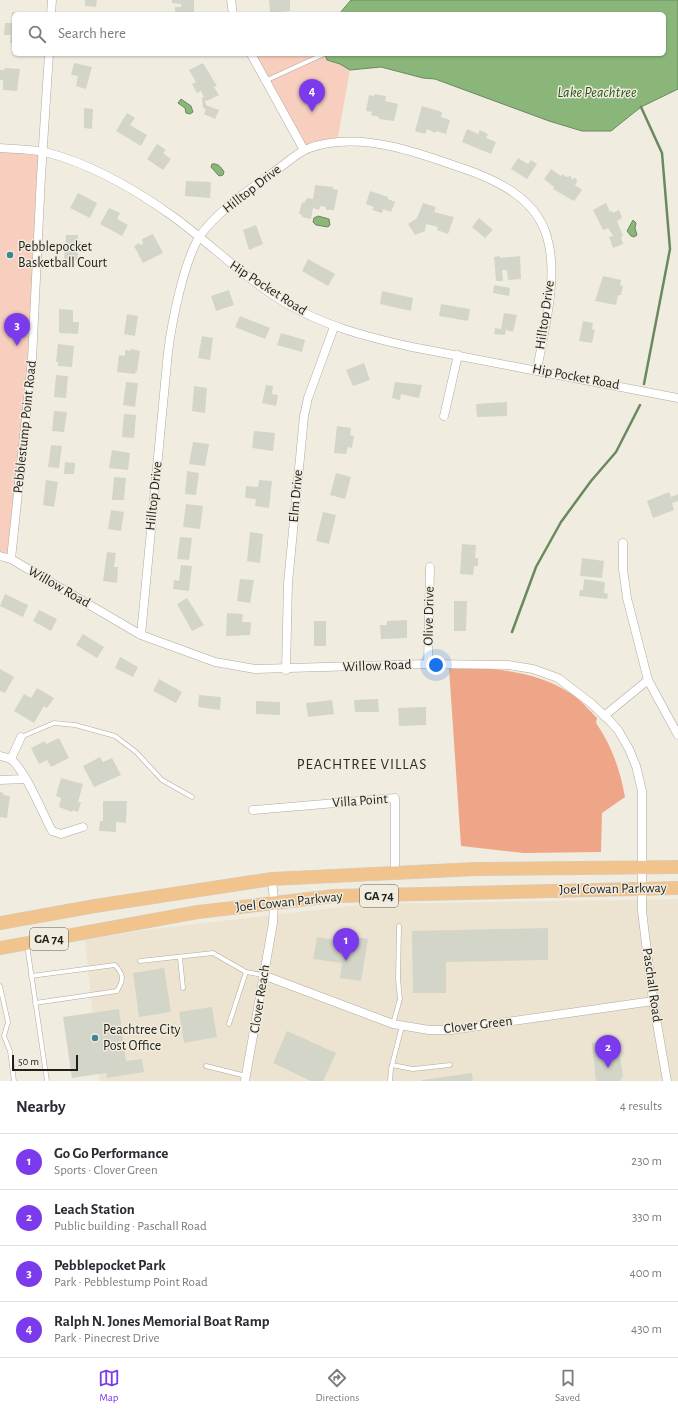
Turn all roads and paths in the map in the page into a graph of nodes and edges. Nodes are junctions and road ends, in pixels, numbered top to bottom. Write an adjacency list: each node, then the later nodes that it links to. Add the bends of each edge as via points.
1 (52, 0): 3 (street)
2 (231, 0): 4 (street)
3 (52, 12)
4 (233, 12)
5 (49, 56): 11 (street, Pebblestump Point Road)
6 (252, 56): 8 (street)
7 (320, 56): 8 (lane)
8 (265, 81): 10 (street)
9 (0, 148): 11 (street, Hip Pocket Road)
10 (304, 150): 12 (street, Hilltop Drive, via 248,190 221,213); 15 (street, Hilltop Drive, via 337,142 375,143 471,171 517,194 538,218 550,251 550,296)
11 (44, 152): 12 (street, Hip Pocket Road, via 79,163 132,188); 20 (street, Pebblestump Point Road, via 32,360)
12 (199, 238): 13 (street, Hip Pocket Road, via 234,267 284,302); 22 (street, Hilltop Drive, via 186,273 171,331)
13 (334, 327): 14 (street, Hip Pocket Road, via 375,339); 24 (street, Elm Drive, via 304,416 288,583)
14 (458, 355): 15 (street, Hip Pocket Road); 17 (street)
15 (537, 370): 16 (street, Hip Pocket Road)
16 (678, 398)
17 (444, 416)
18 (623, 543): 25 (street, via 627,598)
19 (0, 556): 20 (street, Willow Road)
20 (11, 559): 22 (street, Willow Road)
21 (430, 567): 23 (street, Olive Drive)
22 (141, 635): 24 (street, Willow Road, via 215,662 249,669)
23 (428, 664): 24 (street, Willow Road); 26 (street, Willow Road, via 508,665 533,669 558,678)
24 (286, 670)
25 (648, 680): 26 (street); 27 (street)
26 (604, 716): 36 (street, Willow Road, via 618,730 639,775 642,791)
27 (678, 735)
28 (20, 737): 30 (street); 33 (lane, via 54,723 75,724 115,736 136,752 162,780)
29 (0, 756): 30 (street)
30 (11, 760): 31 (street)
31 (25, 779): 32 (street); 35 (street, via 52,831 61,834)
32 (0, 780)
33 (192, 797)
34 (253, 810): 38 (street, Villa Point, via 395,798)
35 (83, 827)
36 (642, 867): 37 (main road, Joel Cowan Parkway / GA 74); 38 (main road, Joel Cowan Parkway / GA 74); 41 (street, Willow Road)
37 (678, 867)
38 (395, 871): 39 (main road, Joel Cowan Parkway / GA 74)
39 (272, 879): 42 (street, Clover Reach); 43 (main road, Joel Cowan Parkway / GA 74)
40 (678, 888): 41 (main road, Joel Cowan Parkway / GA 74)
41 (642, 889): 42 (main road, Joel Cowan Parkway / GA 74, via 334,896); 54 (street, Paschall Road, via 642,911)
42 (274, 902): 45 (main road, Joel Cowan Parkway / GA 74, via 198,912); 50 (street, Clover Reach, via 274,917)
43 (0, 923)
44 (399, 926): 57 (lane, via 400,999)
45 (26, 943): 46 (main road, Joel Cowan Parkway / GA 74); 51 (lane)
46 (0, 948)
47 (180, 958): 48 (lane); 49 (lane, via 213,954); 53 (lane)
48 (140, 961)
49 (246, 972): 50 (lane); 56 (lane)
50 (263, 975): 57 (street, Clover Green); 62 (street, Clover Reach)
51 (31, 976): 55 (lane); 55 (lane, via 114,965 121,972 122,981 117,991)
52 (0, 986): 63 (lane, via 8,1022 4,1036 10,1051)
53 (183, 988)
54 (653, 1001): 58 (street, Clover Green, via 451,1030); 66 (street, Paschall Road)
55 (35, 1003): 64 (lane)
56 (230, 1024)
57 (393, 1024): 58 (street, Clover Green)
58 (402, 1026): 59 (lane)
59 (392, 1065): 60 (lane, via 413,1069); 65 (lane)
60 (450, 1065)
61 (206, 1066): 62 (lane)
62 (245, 1079)
63 (14, 1081)
64 (47, 1081)
65 (390, 1081)
66 (667, 1081)

